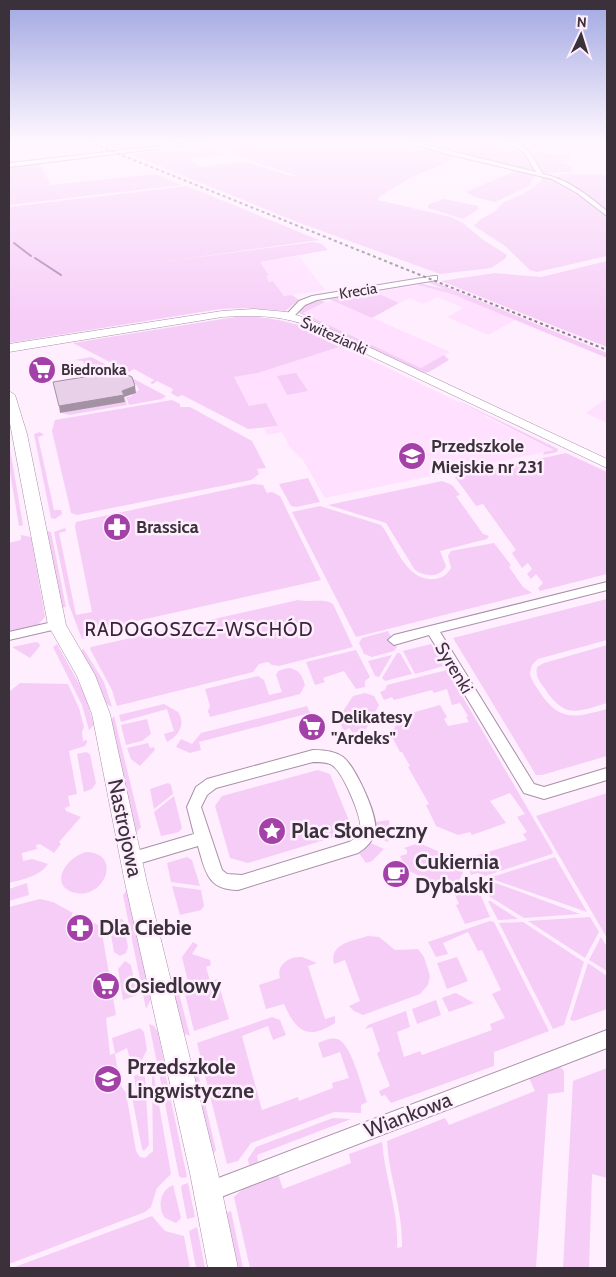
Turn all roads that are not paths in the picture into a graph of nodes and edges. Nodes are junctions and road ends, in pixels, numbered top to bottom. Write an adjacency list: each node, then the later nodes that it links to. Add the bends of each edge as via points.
1 (590, 202): 2 (street)
2 (607, 214)
3 (434, 278): 4 (street, Krecia, via 314,298 302,303)
4 (290, 316): 5 (street, Świtezianki, via 222,314); 8 (street, Świtezianki)
5 (9, 348)
6 (9, 395): 7 (street, Nastrojowa)
7 (13, 422): 10 (street, Nastrojowa)
8 (607, 464)
9 (607, 586): 11 (street, Syrenki)
10 (57, 626): 12 (street); 16 (street, Nastrojowa, via 99,704)
11 (432, 630): 13 (street); 14 (street, Syrenki, via 529,789 544,793)
12 (9, 636)
13 (394, 640)
14 (607, 774)
15 (202, 838): 15 (street, via 213,872 224,881 236,882 353,848 368,833 368,822 346,769 332,758 313,756 207,786 196,798 194,807); 16 (street)
16 (131, 859): 18 (street, Nastrojowa)
17 (607, 1038): 18 (street, Wiankowa)
18 (208, 1192): 19 (street, Nastrojowa)
19 (223, 1268)

